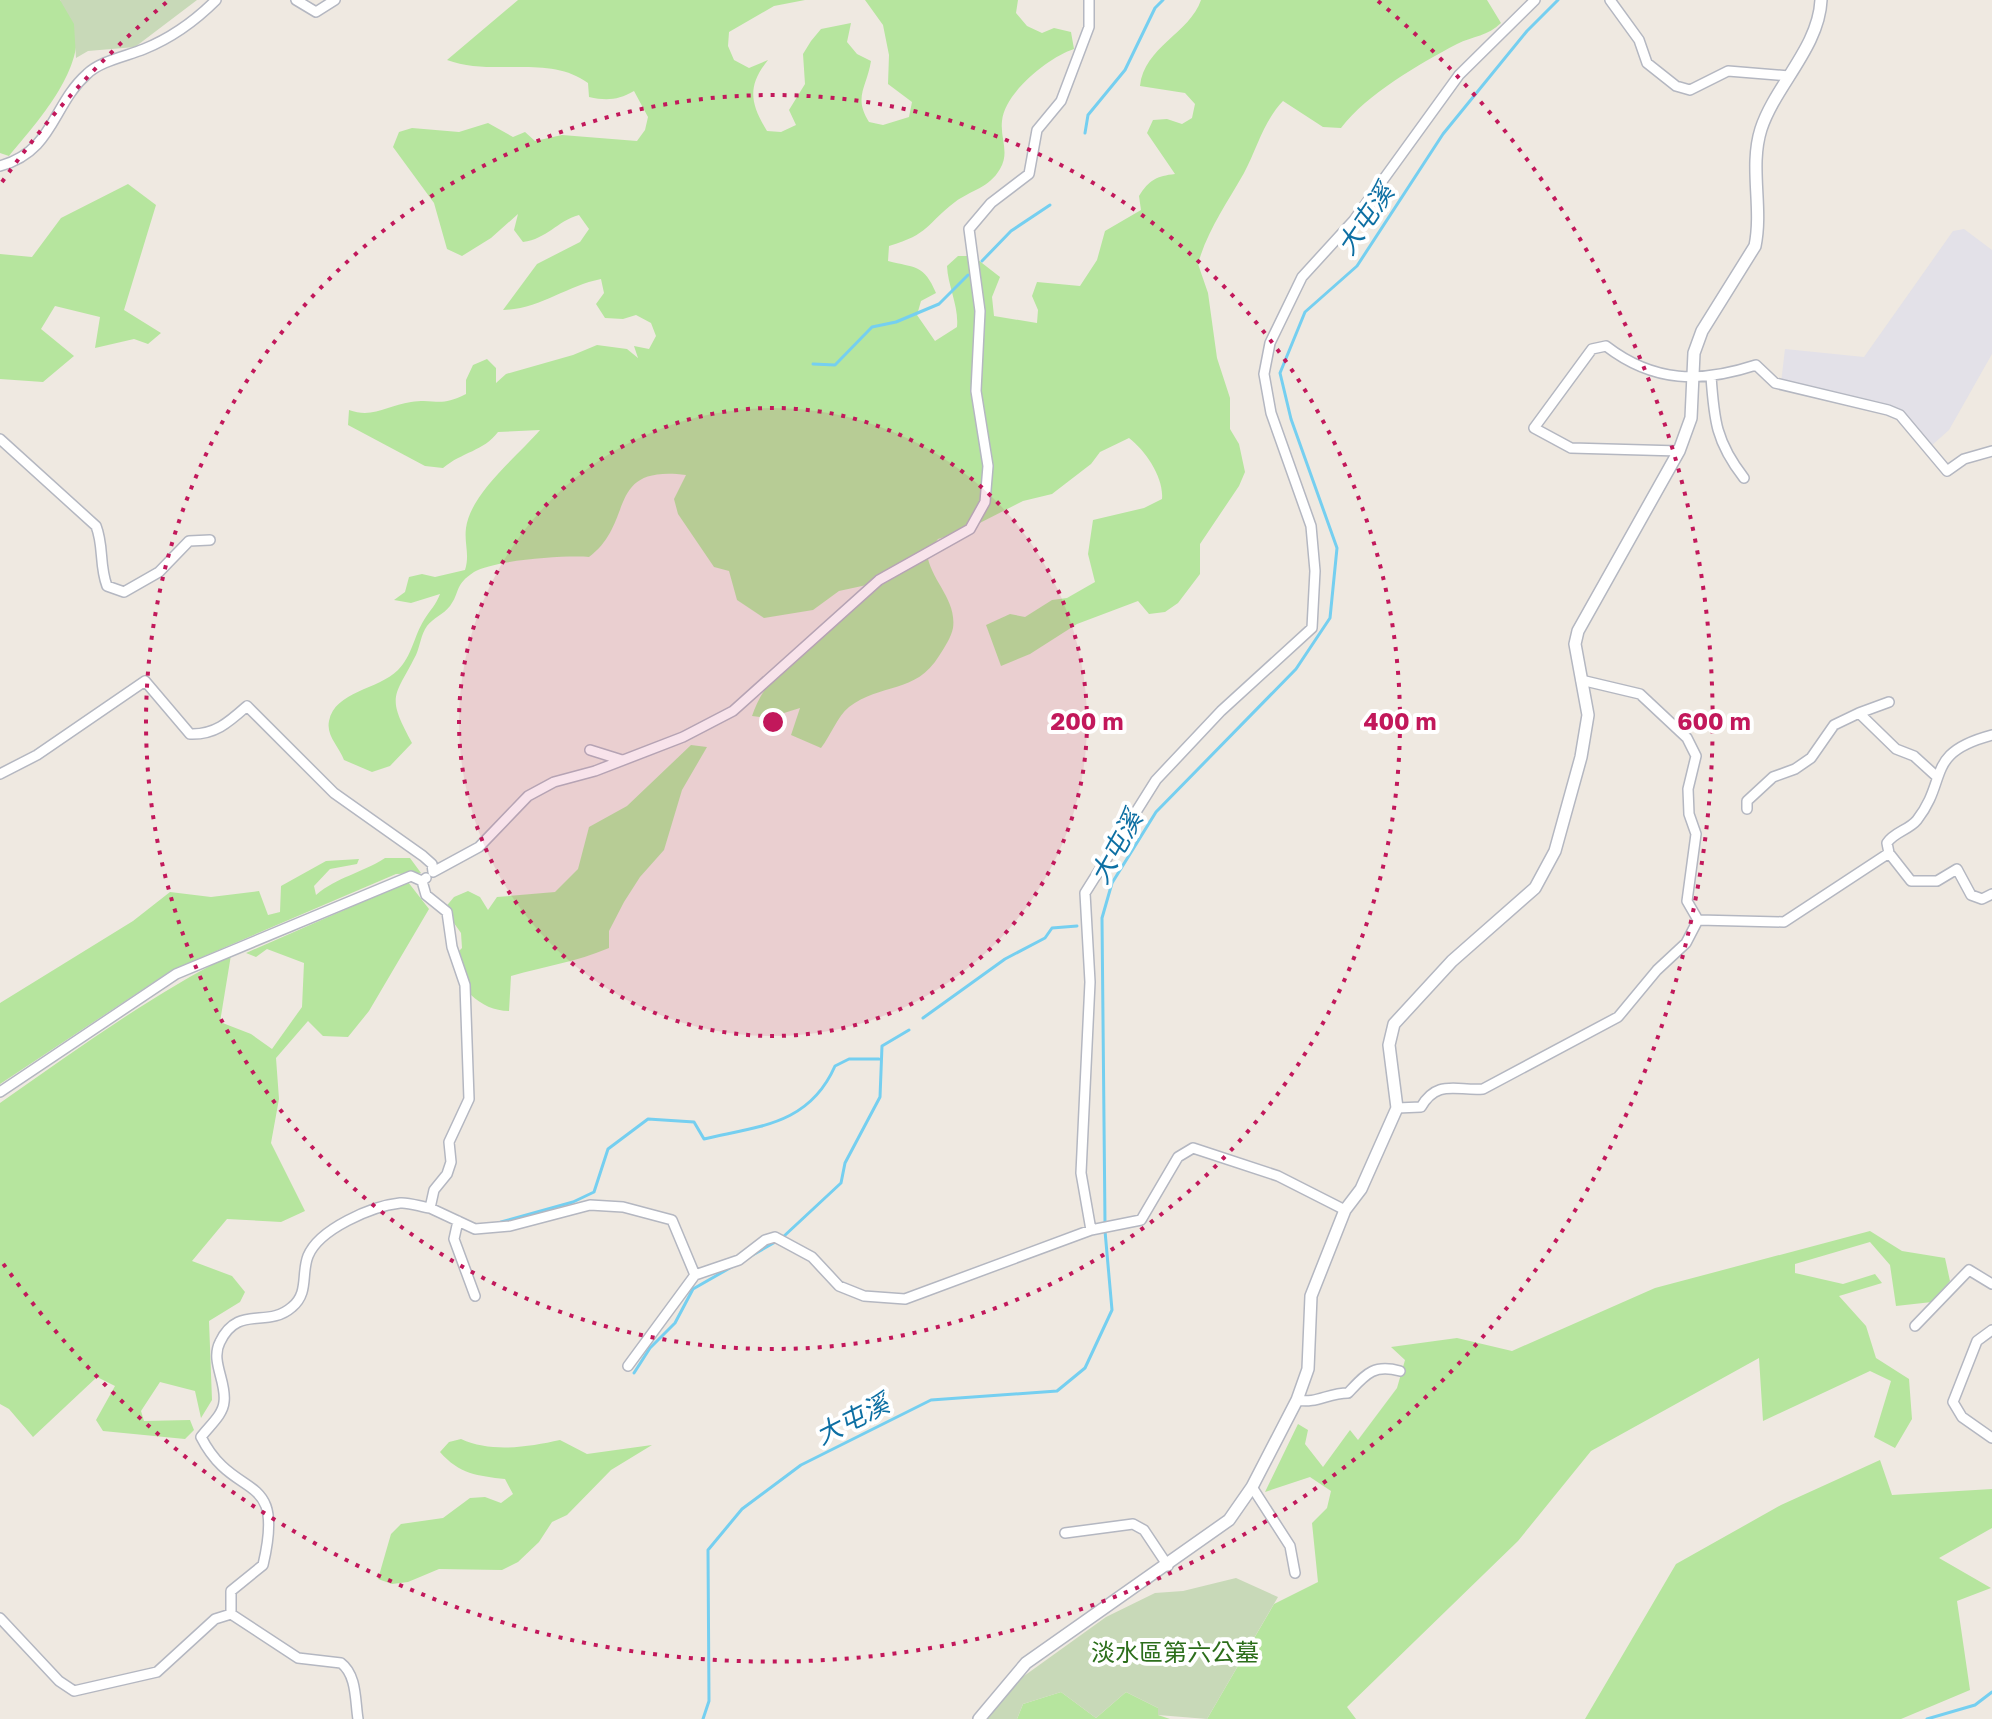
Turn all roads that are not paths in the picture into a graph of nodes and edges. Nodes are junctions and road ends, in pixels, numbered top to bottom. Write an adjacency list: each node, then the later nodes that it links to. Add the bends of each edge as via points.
1 (216, 0): 9 (street, via 198,18 148,48 87,73 38,143 22,160)
2 (296, 0): 3 (street, via 316,12)
3 (335, 0)
4 (1089, 0): 22 (street, via 1089,27 1061,101 1037,130 1029,174 991,203 969,229 980,311 976,391 988,466 985,502 970,529 879,580 733,711)
5 (1535, 0): 36 (street, via 1459,75 1354,220 1302,277 1270,343 1264,374 1271,413 1311,526 1312,628 1221,711 1156,780 1085,893 1090,982 1081,1173)
6 (1610, 0): 8 (street, via 1639,40 1647,63 1676,86 1690,90 1728,71)
7 (1821, 0): 8 (street)
8 (1789, 76): 11 (street, via 1761,128 1755,161 1755,246 1702,331)
9 (0, 166)
10 (1711, 376): 11 (street); 14 (street, via 1756,365 1775,383 1888,410 1900,415 1947,471 1964,459); 15 (street, via 1714,422 1725,453)
11 (1691, 378): 13 (street, via 1691,418); 13 (street, via 1651,373 1606,346 1592,349 1534,428 1571,448)
12 (0, 439): 16 (street, via 96,526 102,540 100,568 114,590 124,592 159,572 189,541)
13 (1679, 451): 17 (street, via 1578,631)
14 (1992, 451)
15 (1744, 478)
16 (210, 540)
17 (1581, 680): 30 (street, via 1640,694 1687,738 1696,756 1688,789 1696,834 1687,901); 32 (street, via 1588,715 1555,851 1535,888 1452,961 1394,1024 1389,1045)
18 (1889, 702): 19 (street)
19 (1859, 713): 24 (street, via 1896,749 1914,756); 25 (street, via 1834,725 1811,758 1773,777 1747,801)
20 (1992, 735): 24 (street, via 1965,742)
21 (590, 750): 22 (street)
22 (622, 760): 27 (street, via 528,796 479,847)
23 (0, 774): 27 (street, via 145,681 190,734 207,735 247,706 334,793 423,856)
24 (1936, 776): 26 (street, via 1915,823 1887,843)
25 (1747, 809)
26 (1889, 853): 29 (street, via 1911,881 1937,881 1957,869 1971,895 1982,899); 30 (street, via 1784,922)
27 (433, 872): 28 (street)
28 (422, 881): 31 (street, via 411,876 176,974); 33 (street, via 426,895 447,912 465,985 469,1099 449,1142 447,1174 434,1190)
29 (1992, 894)
30 (1698, 920): 32 (street, via 1686,943 1618,1017 1483,1089 1450,1085 1429,1093 1421,1107)
31 (0, 1092)
32 (1397, 1108): 34 (street, via 1361,1189)
33 (430, 1208): 35 (street); 50 (street, via 402,1203 324,1234 309,1255 296,1304 285,1313 236,1322 218,1345 225,1401 201,1437 221,1468 262,1494 270,1516 263,1565 231,1591)
34 (1345, 1210): 36 (street, via 1278,1176 1193,1148 1178,1157 1141,1220); 44 (street, via 1311,1296 1308,1369)
35 (458, 1221): 37 (street, via 475,1229 510,1226 590,1205 665,1216 672,1220); 39 (street, via 454,1239)
36 (1094, 1230): 37 (street, via 905,1299 864,1296 839,1286 812,1257 775,1237 739,1260)
37 (695, 1275): 42 (street)
38 (1992, 1284): 40 (street, via 1969,1270)
39 (475, 1296)
40 (1915, 1326)
41 (1992, 1330): 45 (street, via 1977,1341 1953,1402 1962,1417)
42 (628, 1366)
43 (1400, 1371): 44 (street, via 1370,1369 1348,1393 1312,1403)
44 (1297, 1400): 46 (street)
45 (1992, 1438)
46 (1252, 1487): 48 (street, via 1229,1520); 49 (street, via 1290,1546)
47 (1065, 1533): 48 (street, via 1133,1524 1144,1530)
48 (1168, 1566): 53 (street, via 1026,1663)
49 (1295, 1573)
50 (231, 1614): 51 (street, via 215,1619 157,1672 74,1691); 52 (street, via 298,1658 341,1663 352,1679)
51 (0, 1618)
52 (358, 1719)
53 (979, 1719)

